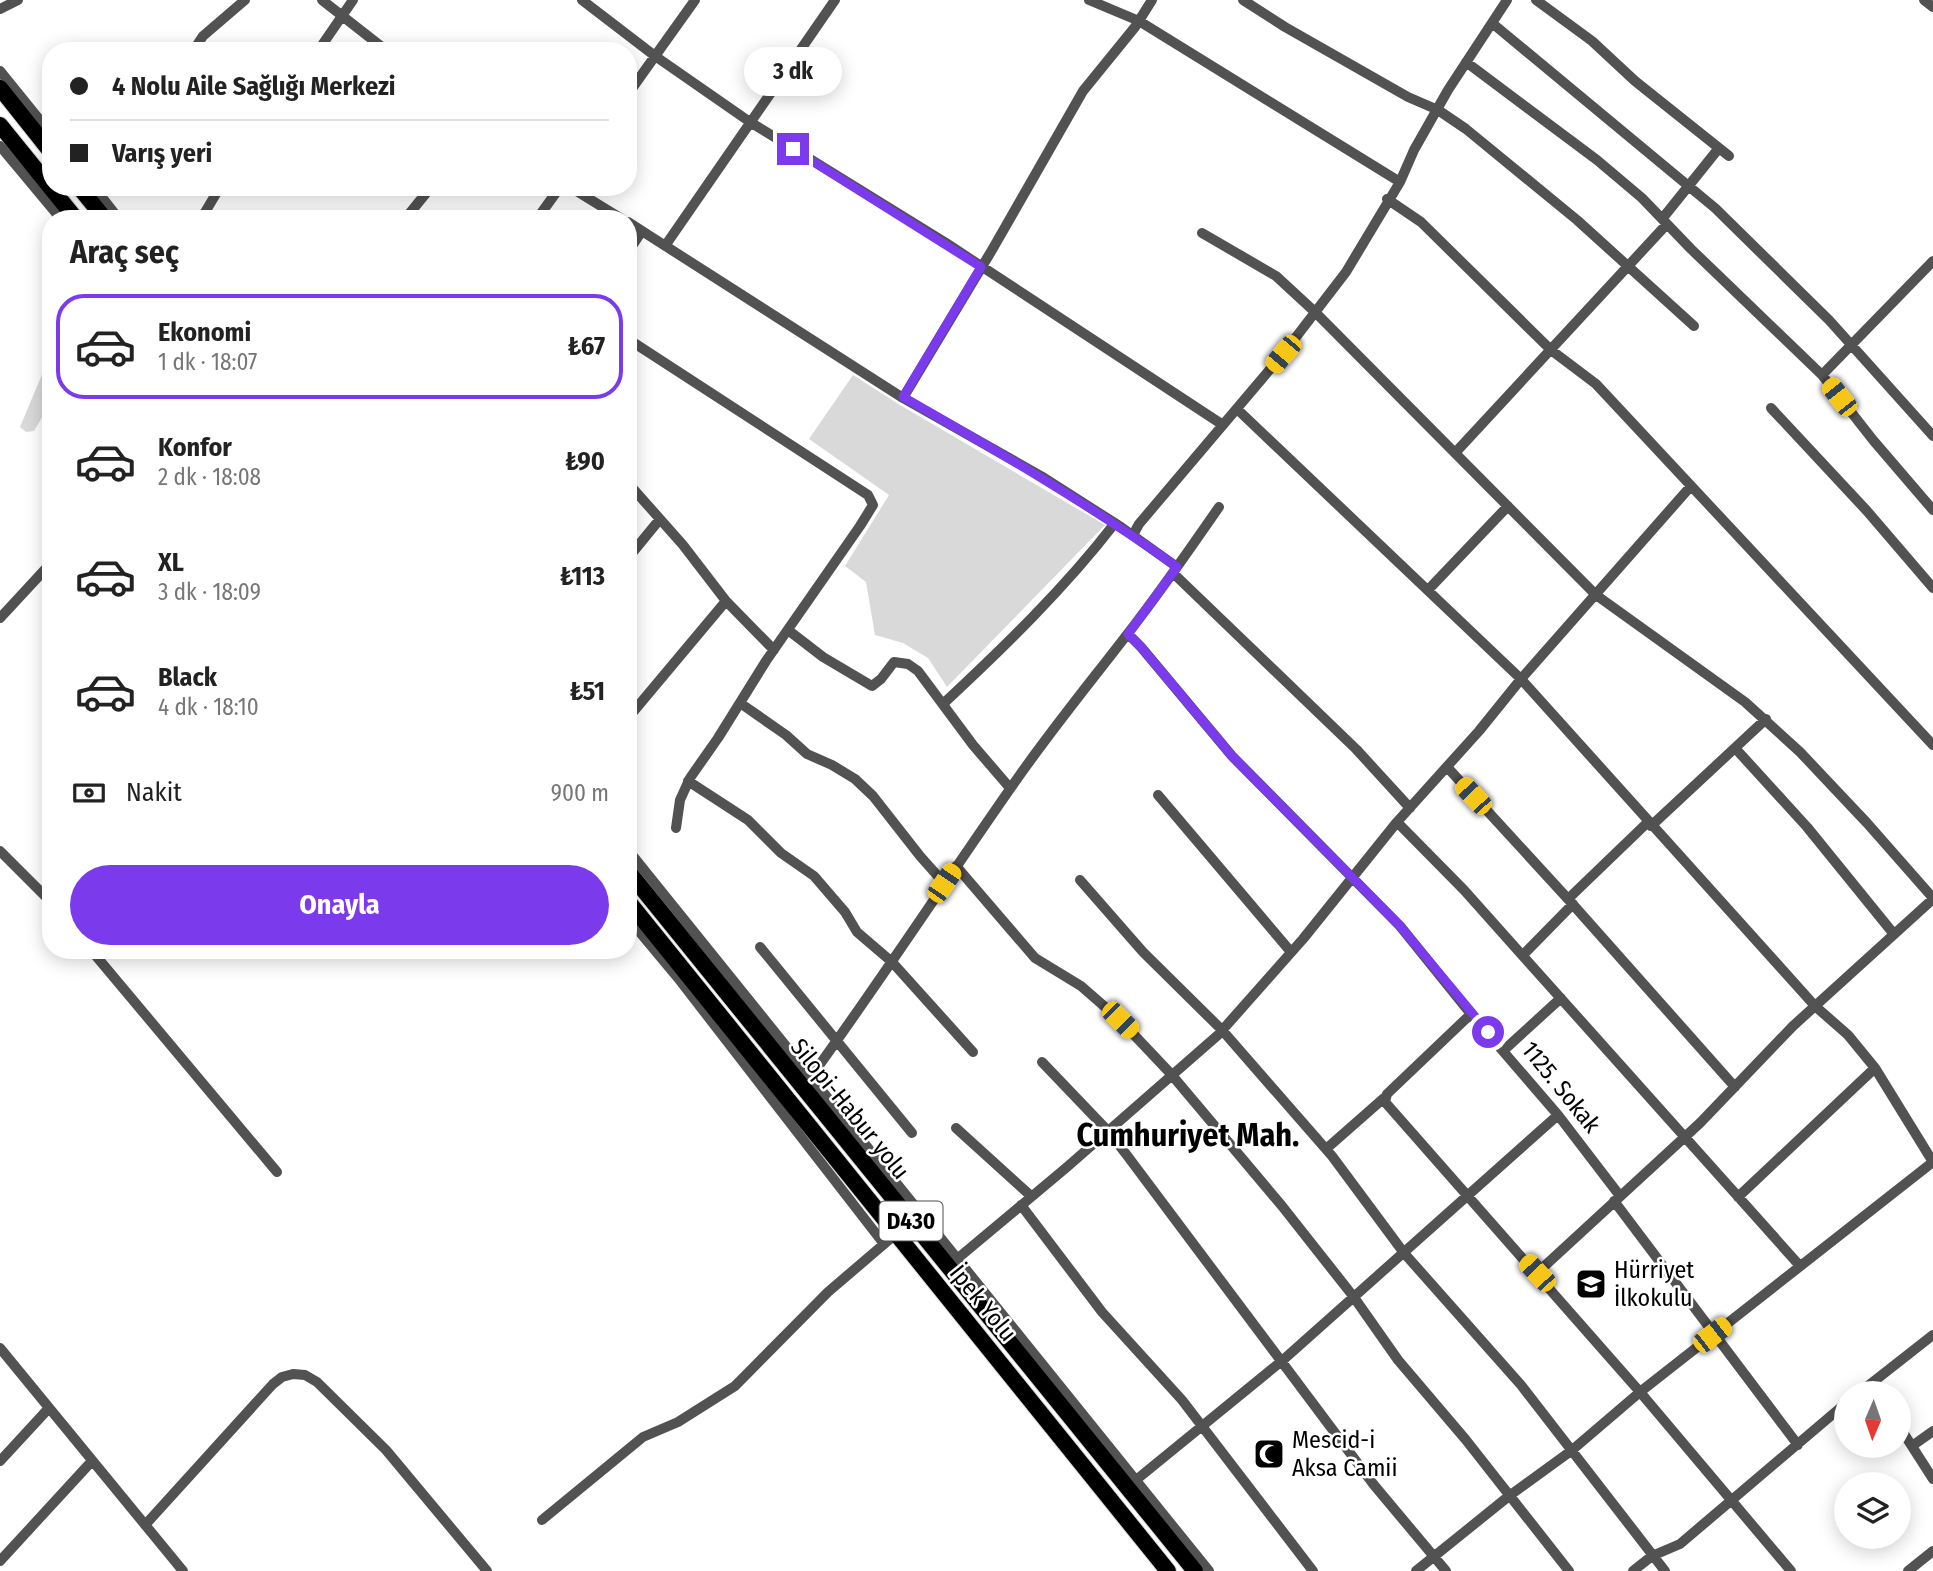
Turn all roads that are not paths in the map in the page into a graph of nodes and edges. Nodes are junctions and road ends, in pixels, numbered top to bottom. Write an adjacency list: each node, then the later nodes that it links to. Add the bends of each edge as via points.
1 (18, 0): 15 (street)
2 (245, 0): 19 (street)
3 (322, 0): 16 (street)
4 (353, 0): 16 (street)
5 (582, 0): 22 (street)
6 (695, 0): 24 (street)
7 (835, 0): 30 (street)
8 (1089, 0): 17 (street)
9 (1152, 0): 17 (street)
10 (1243, 0): 29 (street)
11 (1507, 0): 18 (street)
12 (1536, 0): 34 (street)
13 (1924, 0): 14 (street)
14 (1933, 8)
15 (0, 9)
16 (343, 17): 20 (street); 21 (street)
17 (1139, 21): 36 (street); 59 (street, via 1083,91)
18 (1492, 23): 25 (street); 38 (street)
19 (199, 42)
20 (325, 42)
21 (375, 42)
22 (637, 42)
23 (637, 42): 24 (street)
24 (655, 56): 27 (street); 30 (street)
25 (1466, 62): 29 (street); 51 (street, via 1597,160)
26 (0, 71): 31 (street)
27 (637, 81)
28 (0, 88): 33 (highway)
29 (1438, 110): 36 (street); 58 (street)
30 (750, 122): 56 (street); 59 (street)
31 (42, 123)
32 (1, 140): 37 (highway); 39 (street)
33 (42, 141)
34 (1719, 148): 35 (street); 38 (street)
35 (1729, 156)
36 (1400, 182): 45 (street)
37 (42, 183)
38 (1690, 186): 51 (street); 63 (street)
39 (42, 194)
40 (44, 196): 46 (street)
41 (54, 196): 47 (highway)
42 (86, 196): 48 (highway)
43 (424, 196): 49 (street)
44 (585, 196): 50 (street)
45 (1387, 199): 60 (street, via 1346,272); 64 (street, via 1421,222)
46 (54, 210)
47 (67, 210)
48 (98, 210)
49 (412, 210)
50 (607, 210)
51 (1665, 221): 58 (street); 65 (street)
52 (637, 228): 53 (street)
53 (642, 231): 55 (street); 56 (street)
54 (1202, 233): 60 (street, via 1276,276)
55 (637, 238)
56 (665, 246): 66 (street)
57 (1933, 261): 63 (street)
58 (1628, 264): 61 (street); 64 (street)
59 (981, 267): 66 (street); 69 (street)
60 (1315, 312): 68 (street); 71 (street)
61 (1694, 326)
62 (637, 345): 88 (street, via 803,451 873,502)
63 (1852, 345): 65 (street); 70 (street)
64 (1550, 350): 71 (street); 72 (street, via 1597,384)
65 (1822, 375): 76 (street)
66 (903, 397): 78 (street)
67 (1771, 408): 83 (street)
68 (1237, 409): 69 (street); 84 (street)
69 (1223, 425): 79 (street)
70 (1933, 436)
71 (1455, 453): 74 (street)
72 (1691, 486): 85 (street); 96 (street)
73 (637, 493): 77 (street)
74 (1508, 506): 84 (street); 85 (street)
75 (1219, 507): 81 (street)
76 (1933, 510)
77 (660, 519): 80 (street); 86 (street)
78 (1115, 523): 79 (street); 92 (street, via 1007,645)
79 (1133, 536): 81 (street)
80 (637, 547)
81 (1175, 570): 89 (street); 102 (street)
82 (42, 574): 87 (street)
83 (1933, 588)
84 (1428, 590): 91 (street)
85 (1596, 595): 91 (street); 95 (street)
86 (726, 601): 90 (street); 94 (street)
87 (0, 618)
88 (788, 630): 90 (street); 92 (street, via 872,686 894,662 908,664)
89 (1128, 634): 100 (street); 109 (street, 1125. Sokak, via 1232,756)
90 (774, 650): 93 (street)
91 (1521, 679): 98 (street); 104 (street)
92 (944, 703): 100 (street)
93 (740, 704): 99 (street); 112 (street, via 807,754 855,779)
94 (637, 707)
95 (1766, 719): 97 (street); 114 (street)
96 (1933, 745)
97 (1735, 748): 104 (street); 118 (street)
98 (1447, 767): 102 (street); 115 (street)
99 (688, 781): 105 (street); 123 (street, via 748,820 781,853 814,876 858,932)
100 (1010, 788): 108 (street)
101 (1158, 794): 120 (street)
102 (1410, 808): 103 (street)
103 (1397, 822): 109 (street); 121 (street)
104 (1650, 824): 115 (street); 125 (street)
105 (676, 828)
106 (2, 858): 113 (street)
107 (637, 861): 134 (street)
108 (956, 866): 112 (street); 133 (street, via 1035,958 1081,986)
109 (1351, 877): 120 (street); 126 (street, 1125. Sokak, via 1400,926)
110 (1080, 880): 127 (street, via 1143,952)
111 (637, 881): 162 (highway, Silopi-Habur yolu / D430)
112 (944, 883): 123 (street)
113 (42, 894)
114 (1933, 899): 118 (street)
115 (1570, 901): 121 (street); 135 (street)
116 (637, 912): 151 (highway, İpek Yolu / D430)
117 (637, 929): 152 (street)
118 (1894, 933): 125 (street)
119 (760, 947): 128 (street)
120 (1291, 952): 127 (street)
121 (1523, 955): 124 (street)
122 (99, 959): 144 (street)
123 (892, 962): 128 (street); 130 (street)
124 (1561, 998): 129 (street); 141 (street)
125 (1815, 1006): 132 (street, via 1848,1035); 135 (street)
126 (1471, 1014): 129 (street, 1125. Sokak); 136 (street)
127 (1222, 1030): 133 (street); 142 (street)
128 (836, 1042): 134 (street); 140 (street)
129 (1504, 1050): 137 (street, 1125. Sokak)
130 (973, 1052)
131 (1042, 1062): 139 (street)
132 (1875, 1068): 143 (street); 148 (street)
133 (1171, 1074): 139 (street); 157 (street)
134 (810, 1078): 154 (street)
135 (1735, 1087): 141 (street)
136 (1384, 1098): 142 (street); 147 (street)
137 (1558, 1115): 147 (street); 149 (street, 1125. Sokak)
138 (956, 1128): 146 (street)
139 (1108, 1131): 146 (street); 161 (street)
140 (912, 1133)
141 (1684, 1138): 148 (street); 149 (street)
142 (1326, 1149): 153 (street)
143 (1931, 1164): 145 (street); 155 (street)
144 (277, 1172)
145 (1933, 1179)
146 (1031, 1196): 150 (street)
147 (1468, 1198): 153 (street); 156 (street)
148 (1738, 1198): 155 (street)
149 (1617, 1199): 156 (street); 158 (street, 1125. Sokak)
150 (1021, 1205): 154 (street); 168 (street, via 1102,1312)
151 (897, 1233): 152 (street); 164 (highway, İpek Yolu / D430)
152 (884, 1244): 179 (street, via 828,1292 735,1387 678,1422 643,1437)
153 (1404, 1253): 157 (street); 172 (street, via 1521,1385)
154 (957, 1259): 176 (street)
155 (1800, 1266): 158 (street)
156 (1537, 1273): 165 (street)
157 (1353, 1296): 161 (street); 177 (street, via 1398,1360)
158 (1712, 1335): 165 (street); 170 (street, 1125. Sokak)
159 (1933, 1335): 163 (street)
160 (0, 1348): 166 (street)
161 (1283, 1360): 168 (street); 182 (street, via 1374,1485)
162 (1033, 1371): 164 (highway); 188 (highway, Silopi-Habur yolu / D430)
163 (1882, 1381)
164 (1018, 1384): 187 (highway, İpek Yolu / D430)
165 (1640, 1392): 172 (street); 178 (street)
166 (49, 1408): 173 (street); 174 (street)
167 (1834, 1414): 170 (street)
168 (1202, 1426): 176 (street); 190 (street)
169 (1933, 1431): 171 (street)
170 (1798, 1445): 178 (street)
171 (1912, 1446): 175 (street)
172 (1572, 1451): 177 (street); 183 (street)
173 (0, 1461)
174 (92, 1461): 180 (street); 184 (street)
175 (1933, 1479)
176 (1136, 1480): 189 (street)
177 (1509, 1496): 182 (street); 193 (street)
178 (1733, 1500): 183 (street, via 1679,1544); 196 (street)
179 (542, 1520)
180 (145, 1525): 185 (street); 186 (street, via 273,1384 299,1374 317,1382 386,1450)
181 (1933, 1551): 197 (street)
182 (1435, 1556): 191 (street); 192 (street)
183 (1652, 1556): 194 (street); 195 (street)
184 (0, 1561)
185 (183, 1571)
186 (487, 1571)
187 (1168, 1571)
188 (1195, 1571)
189 (1209, 1571)
190 (1313, 1571)
191 (1416, 1571)
192 (1446, 1571)
193 (1569, 1571)
194 (1633, 1571)
195 (1665, 1571)
196 (1791, 1571)
197 (1908, 1571)

